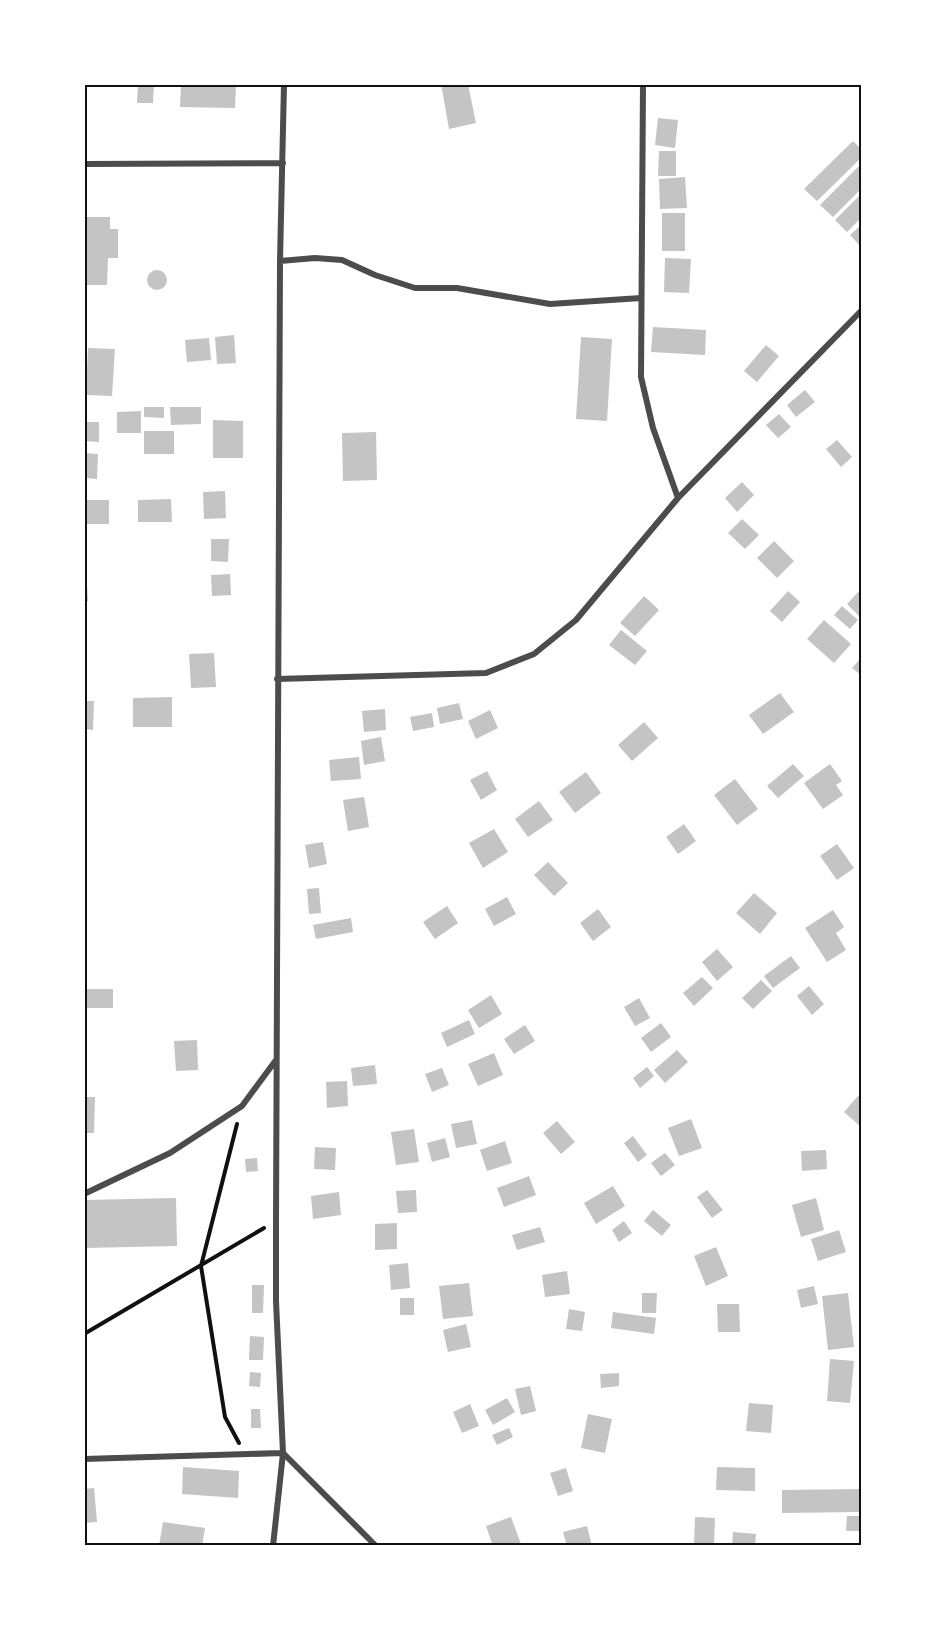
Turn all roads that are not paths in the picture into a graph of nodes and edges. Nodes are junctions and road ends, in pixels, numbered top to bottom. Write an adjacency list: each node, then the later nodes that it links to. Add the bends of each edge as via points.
1 (284, 84): 3 (street)
2 (643, 84): 6 (street)
3 (283, 163): 4 (street); 5 (street)
4 (84, 164)
5 (280, 261): 6 (street, via 342,260 415,288 457,288 550,304); 9 (street)
6 (641, 298): 8 (street, via 641,377 653,428)
7 (861, 311): 8 (street)
8 (678, 498): 9 (street, via 576,620 534,654 486,673)
9 (278, 679): 10 (street)
10 (276, 1060): 11 (street, via 242,1106 170,1153); 12 (street, via 276,1301)
11 (84, 1194)
12 (283, 1453): 13 (street); 14 (street); 15 (street)
13 (84, 1460)
14 (273, 1546)
15 (376, 1546)

